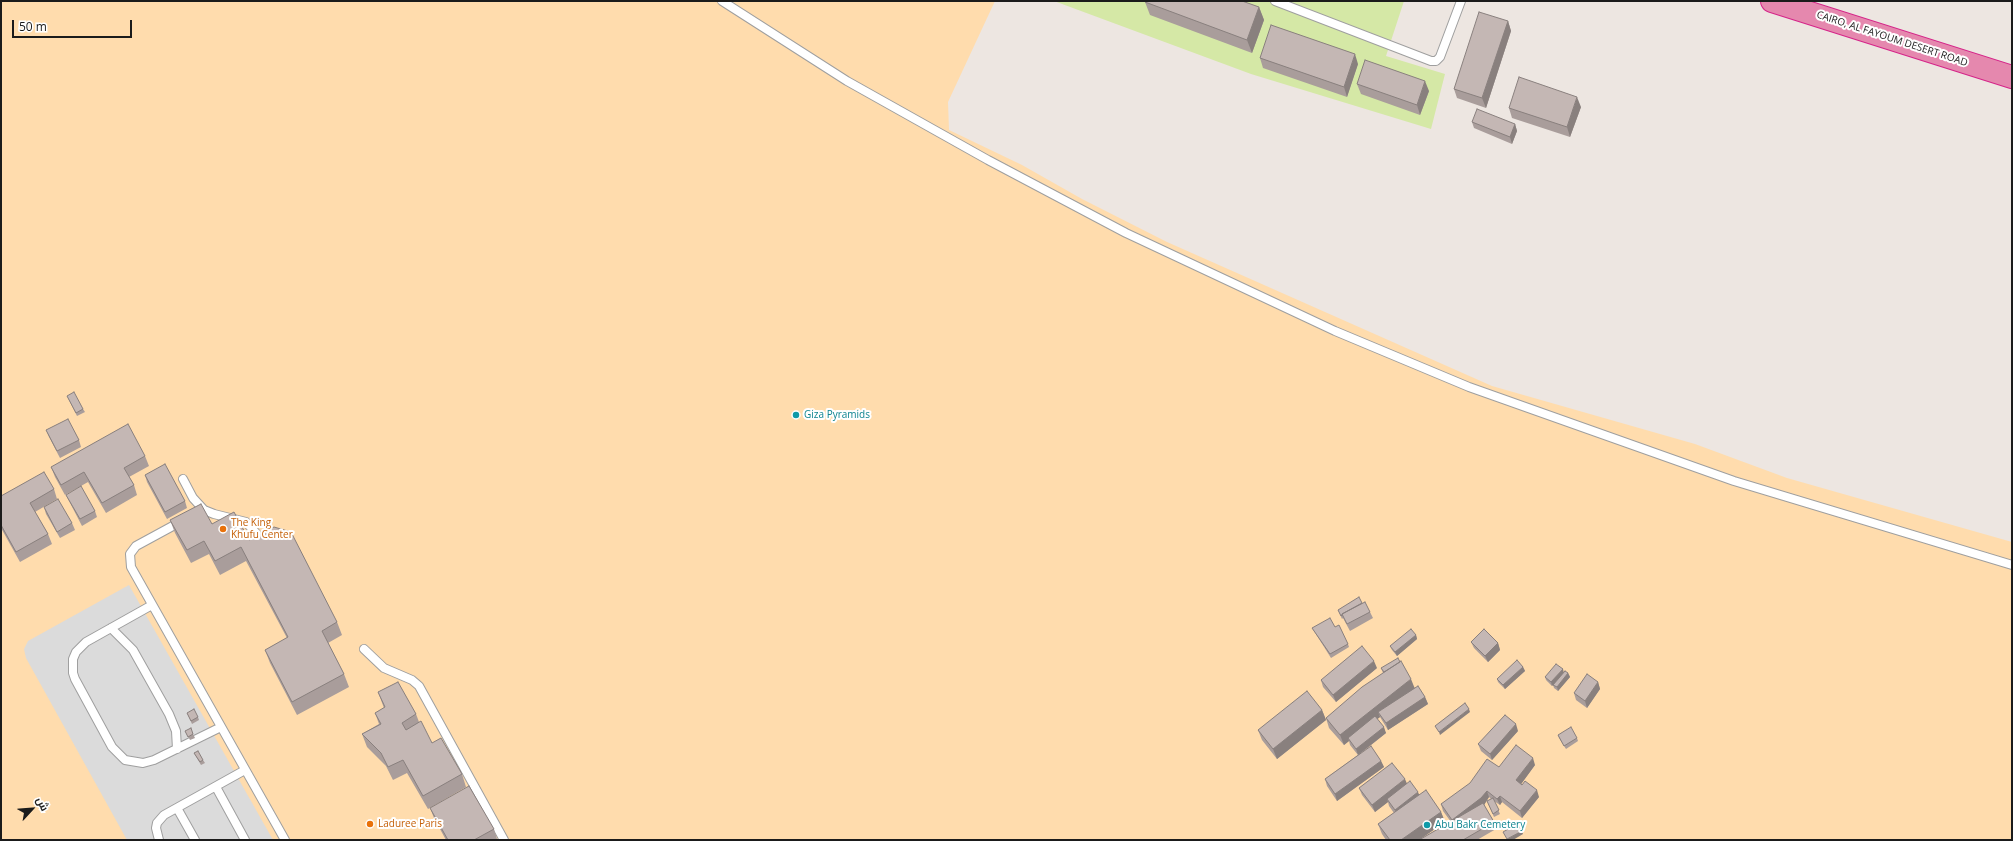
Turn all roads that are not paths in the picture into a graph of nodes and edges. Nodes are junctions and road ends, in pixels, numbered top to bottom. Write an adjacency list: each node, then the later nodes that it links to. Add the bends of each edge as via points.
1 (722, 1): 9 (lane, via 847,81 995,164 1126,233 1349,337 1469,387 1734,481)
2 (1276, 1): 3 (lane, via 1434,61 1440,57)
3 (1461, 1)
4 (1772, 1): 5 (highway, CAIRO, AL FAYOUM DESERT ROAD)
5 (2012, 77)
6 (183, 479): 7 (lane, via 193,498)
7 (197, 513): 8 (lane, via 214,514 246,522); 10 (lane, via 136,546 130,554 131,567)
8 (256, 533)
9 (2012, 565)
10 (152, 605): 11 (lane); 13 (lane)
11 (111, 628): 14 (lane, via 133,650 169,714 176,731); 14 (lane, via 86,642 76,652 72,666 75,680 112,747 120,756 131,762 143,763)
12 (364, 649): 22 (lane, via 384,668 412,680 419,686)
13 (221, 727): 14 (lane); 15 (lane)
14 (177, 749)
15 (245, 770): 16 (lane); 21 (lane)
16 (216, 787): 17 (lane); 20 (lane)
17 (177, 808): 18 (lane, via 164,815 157,823 156,834); 19 (lane)
18 (159, 840)
19 (195, 840)
20 (245, 840)
21 (284, 840)
22 (504, 840)

